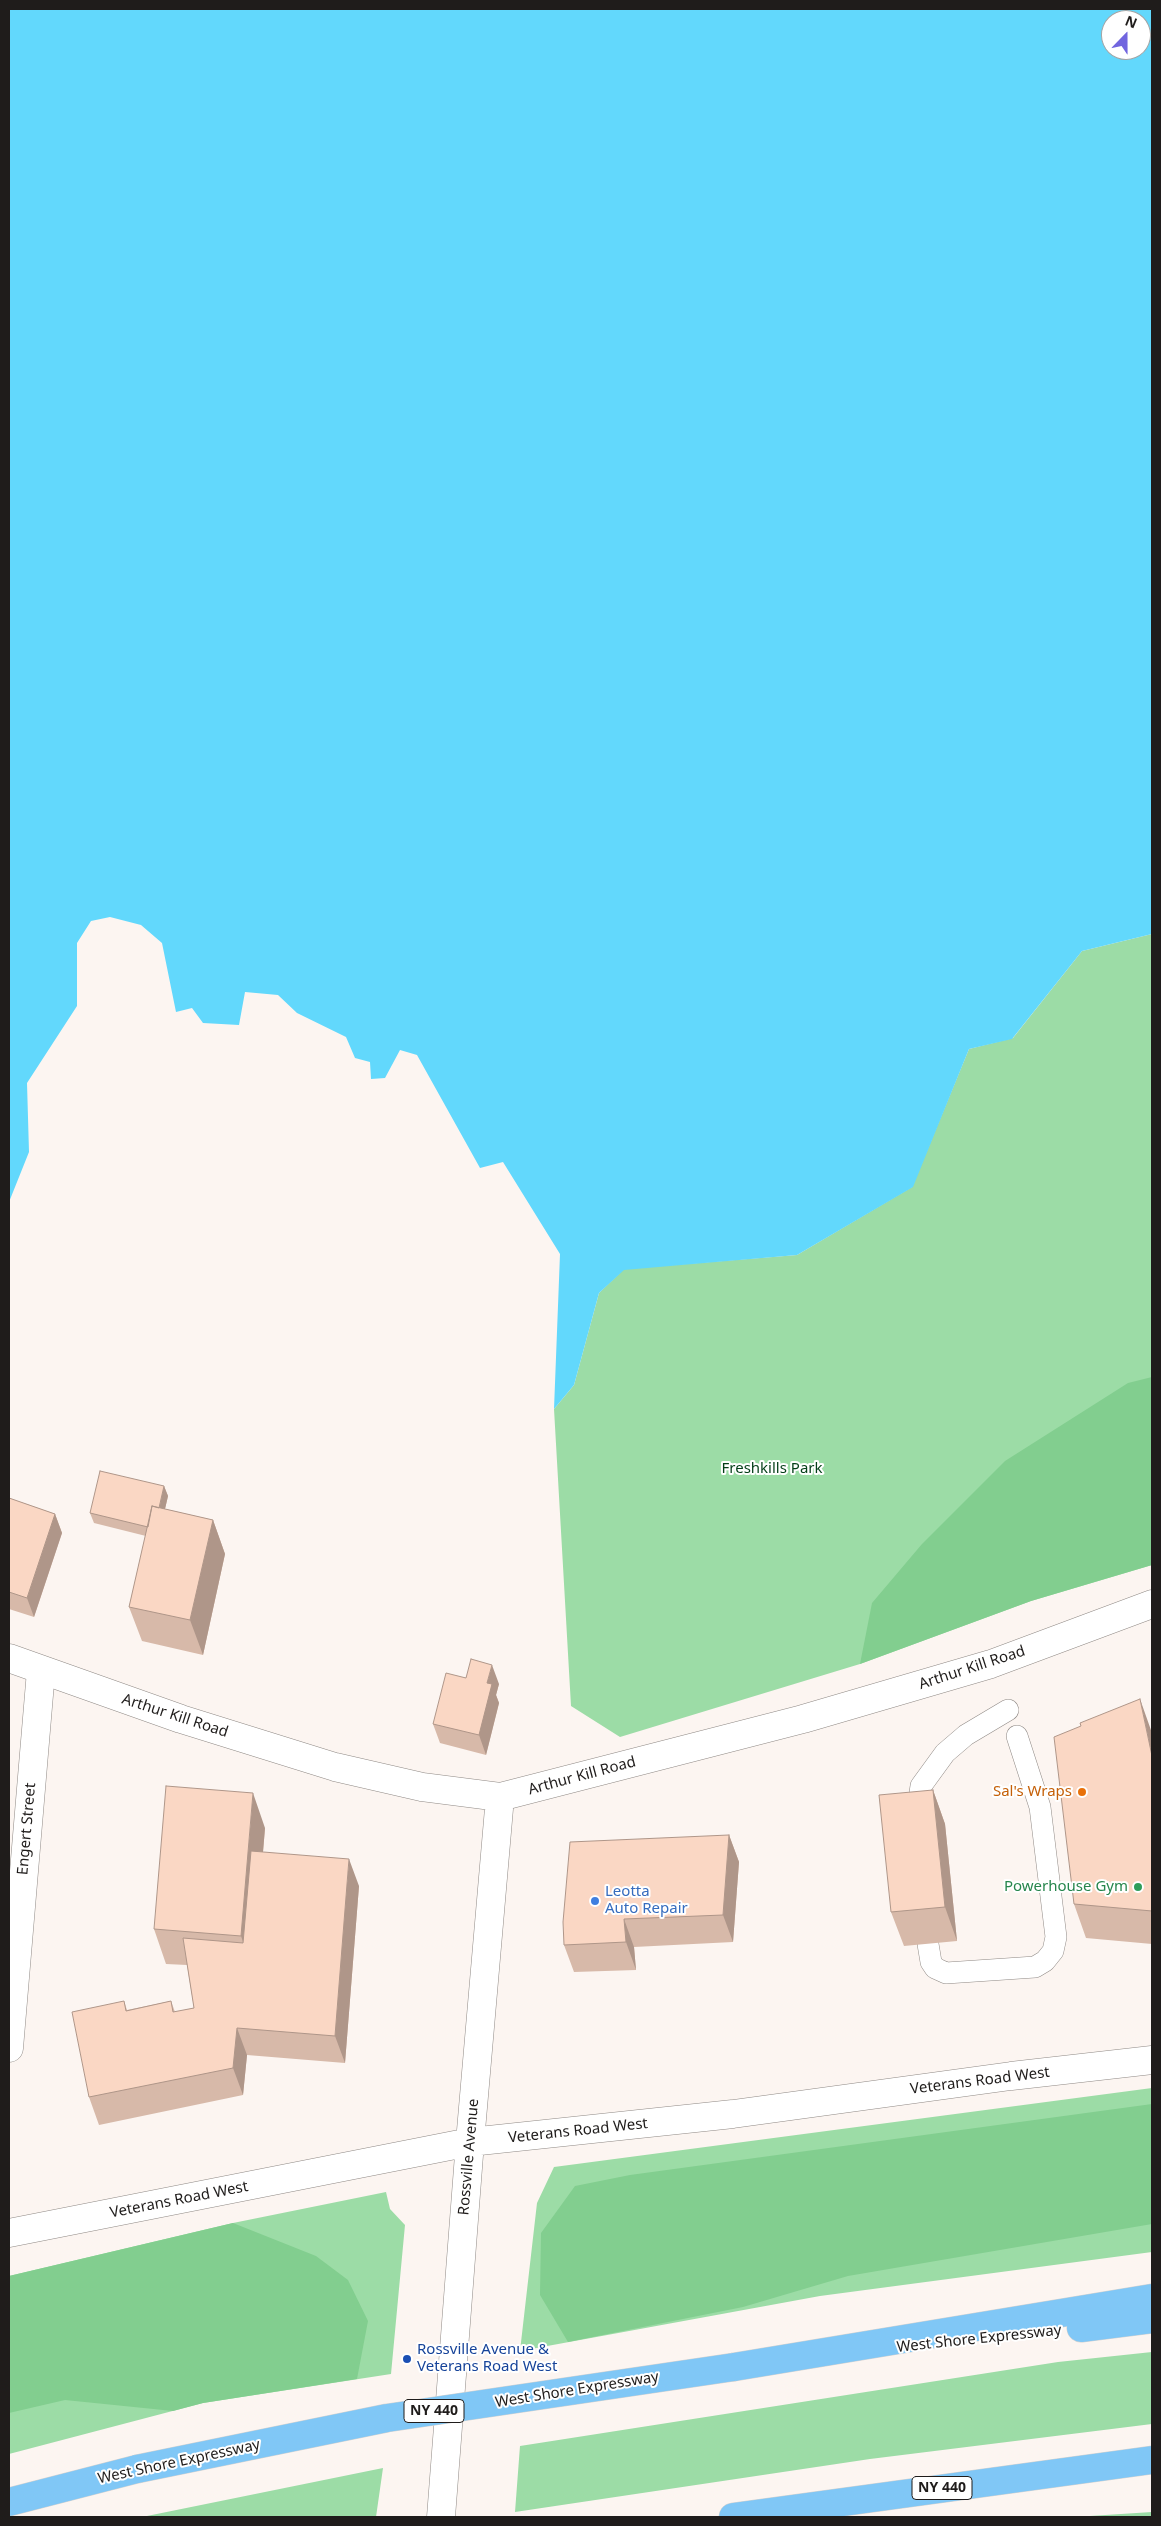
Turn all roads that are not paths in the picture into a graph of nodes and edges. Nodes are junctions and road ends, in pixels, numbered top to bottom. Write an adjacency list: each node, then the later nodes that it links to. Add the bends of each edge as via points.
1 (1152, 1604): 6 (street, Arthur Kill Road, via 991,1664 803,1718)
2 (9, 1658): 3 (street, Arthur Kill Road)
3 (41, 1671): 6 (street, Arthur Kill Road, via 335,1767 422,1787); 9 (street, Engert Street)
4 (1008, 1710): 7 (lane, via 966,1735 945,1753 921,1786)
5 (1016, 1736): 8 (lane, via 1040,1807 1056,1937 1053,1951 1035,1967 946,1973 931,1962)
6 (500, 1797): 11 (street, Rossville Avenue)
7 (916, 1827)
8 (928, 1944)
9 (9, 2048)
10 (1152, 2060): 11 (street, Veterans Road West, via 733,2114)
11 (470, 2142): 12 (street, Veterans Road West); 18 (street, Rossville Avenue)
12 (9, 2233)
13 (1152, 2298): 15 (highway)
14 (1152, 2319): 15 (highway, West Shore Expressway / NY 440)
15 (734, 2366): 17 (highway, West Shore Expressway / NY 440, bridge, via 387,2418 137,2470)
16 (1152, 2460): 19 (highway, NY 440)
17 (9, 2502)
18 (441, 2517)
19 (732, 2517)

